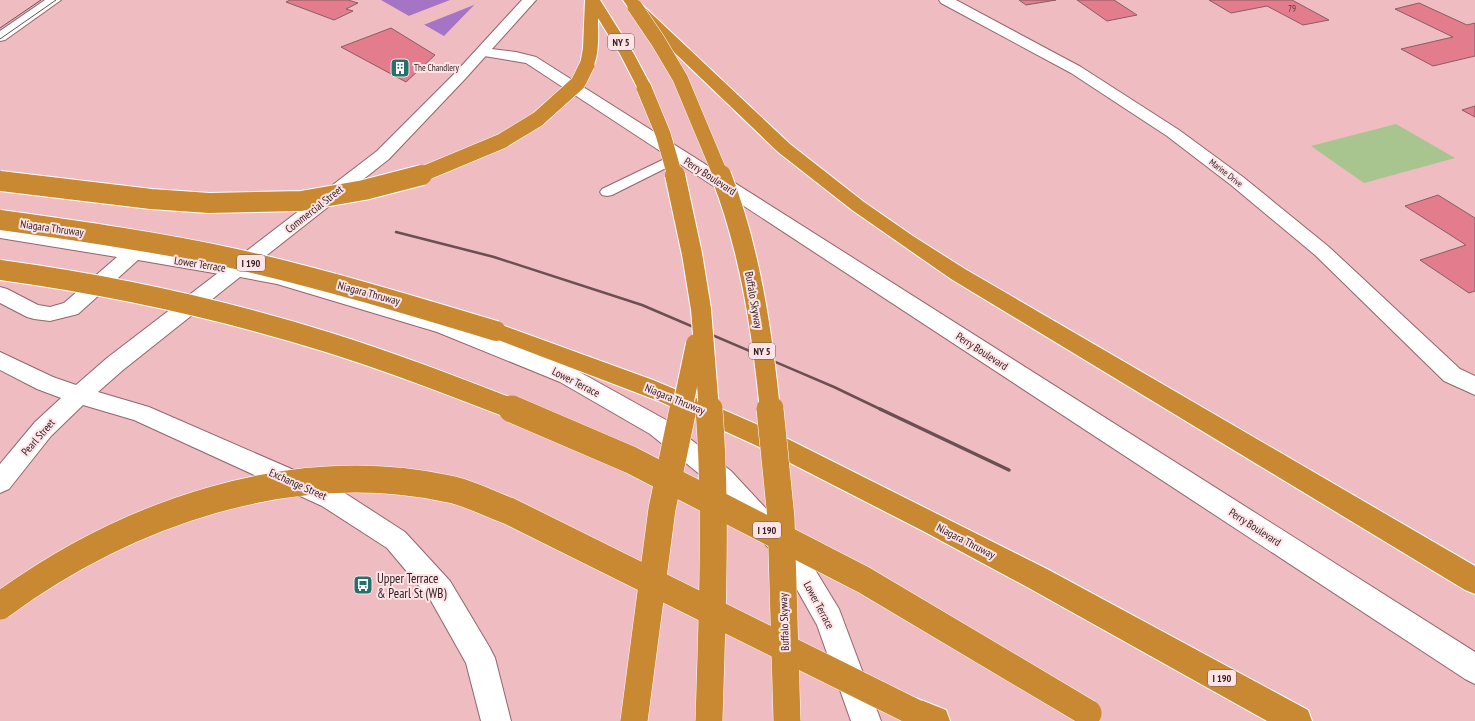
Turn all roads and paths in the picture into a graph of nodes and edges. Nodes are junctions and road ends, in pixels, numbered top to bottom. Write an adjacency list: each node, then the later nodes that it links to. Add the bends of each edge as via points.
1 (40, 0): 7 (street)
2 (54, 0): 8 (street)
3 (529, 0): 9 (street, Commercial Street)
4 (592, 0): 11 (highway, bridge, via 590,48 587,65 578,83 538,119 502,141 422,175 364,190 301,201 239,203 151,199); 19 (highway, NY 5, bridge, via 632,62 663,134 684,212)
5 (946, 0): 21 (street, Marine Drive, via 1076,70 1173,133 1322,251 1452,376)
6 (632, 3): 24 (highway, bridge, via 784,148 852,202 906,240 965,278); 30 (highway, Buffalo Skyway / NY 5, bridge, via 680,78 732,203 744,247 767,383 781,518)
7 (0, 28)
8 (0, 37)
9 (483, 52): 10 (street, Perry Boulevard, via 531,60); 17 (street, Commercial Street, via 383,155)
10 (679, 156): 12 (lane); 26 (street, Perry Boulevard)
11 (0, 181)
12 (607, 192)
13 (0, 220): 34 (highway, Niagara Thruway / I 190, bridge, via 150,243 275,268 382,296 496,331 595,367 694,406 904,508 1140,632)
14 (0, 232): 15 (street, Lower Terrace)
15 (134, 253): 17 (street, Lower Terrace); 18 (street, via 71,309 50,314 34,312)
16 (0, 270): 33 (highway, I 190, bridge, via 59,278 210,310 327,342 431,377 534,417 631,460 864,580)
17 (237, 270): 22 (street, Commercial Street); 31 (street, Lower Terrace, via 278,278 444,327 568,376 658,428 722,478 791,554 829,619)
18 (0, 294)
19 (701, 309): 28 (highway, bridge, via 693,364 678,422 662,509); 29 (highway, NY 5, bridge, via 711,438 714,568)
20 (0, 360): 22 (street, Exchange Street, via 45,383)
21 (1475, 386)
22 (79, 395): 23 (street, Pearl Street, via 43,429); 27 (street, Exchange Street, via 141,413 331,498 396,540 440,590 480,658)
23 (0, 482)
24 (1475, 581)
25 (0, 606): 32 (highway, bridge, via 55,569 121,534 185,509 263,487 332,478 392,480 451,489 509,511)
26 (1475, 669)
27 (496, 721)
28 (634, 721)
29 (709, 721)
30 (787, 721)
31 (866, 721)
32 (935, 721)
33 (1100, 721)
34 (1297, 721)

